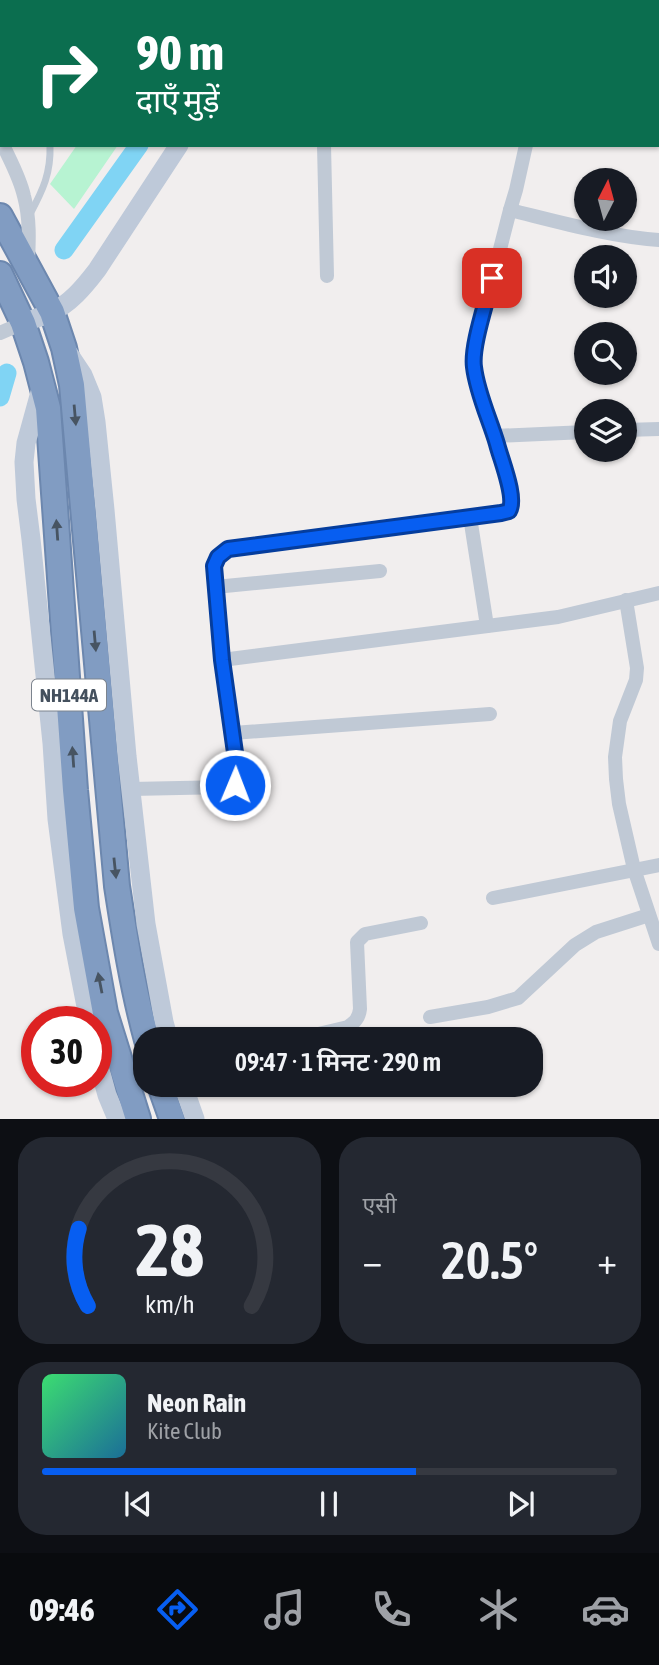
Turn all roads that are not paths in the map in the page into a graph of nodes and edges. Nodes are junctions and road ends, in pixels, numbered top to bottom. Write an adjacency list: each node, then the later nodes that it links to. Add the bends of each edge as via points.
1 (4, 147): 8 (street)
2 (50, 147): 8 (lane, via 46,182)
3 (178, 147): 13 (street, via 84,287)
4 (324, 147): 12 (street)
5 (526, 147): 6 (street)
6 (510, 210): 9 (street); 20 (street, via 474,358)
7 (0, 216): 10 (highway, NH144A)
8 (28, 217): 10 (street)
9 (659, 240)
10 (27, 266): 13 (highway, NH144A)
11 (0, 274): 14 (highway, NH144A)
12 (327, 276)
13 (52, 312): 14 (street); 30 (highway, NH144A, one-way to 30, via 72,385)
14 (23, 323): 15 (street); 16 (highway, NH144A)
15 (0, 332)
16 (42, 385): 38 (street, via 26,443 26,499 57,819); 48 (highway, NH144A, one-way to 16, via 105,1013 86,908 48,408)
17 (659, 429): 18 (street)
18 (637, 430)
19 (574, 433): 20 (street)
20 (495, 436): 21 (street, via 512,506 509,511)
21 (470, 517): 23 (street, via 228,549 214,566); 26 (street)
22 (380, 571): 23 (street)
23 (215, 587): 27 (street)
24 (659, 593): 25 (street)
25 (626, 600): 26 (street, via 558,617); 33 (street, via 637,668 620,721 615,757 619,804)
26 (487, 626): 27 (street)
27 (222, 660): 29 (street)
28 (490, 714): 29 (street)
29 (233, 733): 31 (street, via 239,780 235,785)
30 (116, 756): 31 (street); 40 (highway, NH144A, one-way to 40, via 117,886)
31 (131, 789): 41 (street, via 146,925)
32 (659, 864): 33 (street)
33 (634, 869): 34 (street); 35 (street)
34 (493, 898)
35 (649, 915): 37 (street); 39 (street, via 585,938 518,998)
36 (421, 923): 42 (street, via 360,938 360,1009)
37 (659, 944)
38 (86, 1006)
39 (430, 1017)
40 (144, 1027)
41 (165, 1027)
42 (348, 1027)
43 (108, 1097): 47 (street)
44 (169, 1097): 46 (highway)
45 (183, 1097): 46 (street)
46 (184, 1117)
47 (117, 1119)
48 (138, 1119)

